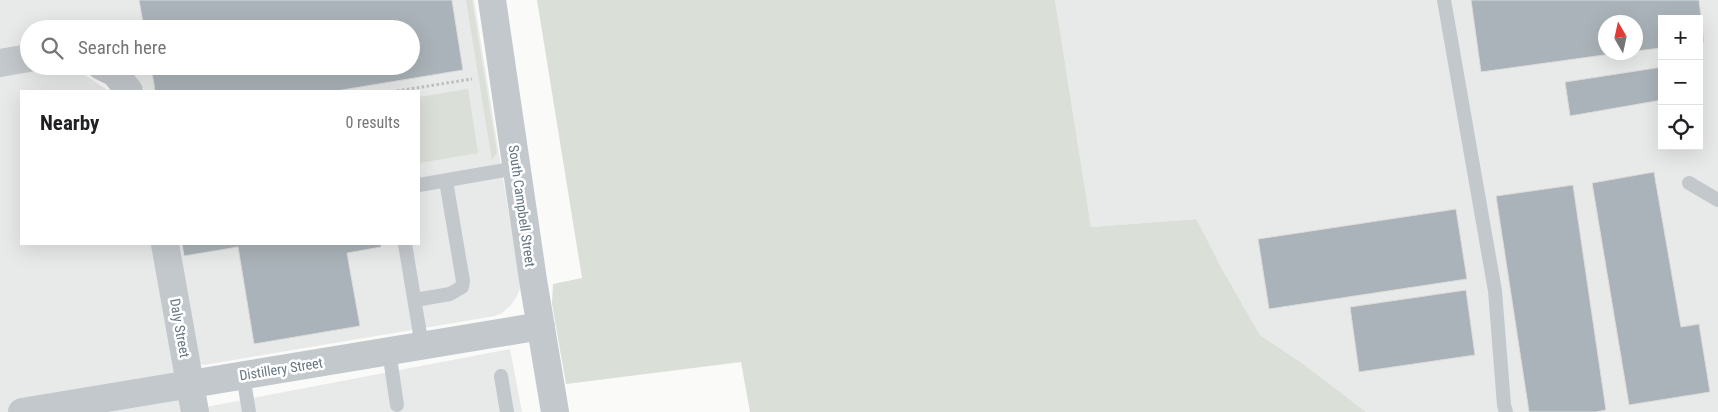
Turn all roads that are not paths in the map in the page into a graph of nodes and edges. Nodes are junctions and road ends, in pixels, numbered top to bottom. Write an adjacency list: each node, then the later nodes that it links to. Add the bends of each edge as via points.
1 (492, 0): 5 (street, South Campbell Street)
2 (1444, 0): 25 (lane, via 1495,291)
3 (20, 60): 4 (street)
4 (0, 63)
5 (517, 168): 6 (lane); 13 (street, South Campbell Street)
6 (446, 180): 8 (lane); 12 (lane, via 462,288 450,294)
7 (1689, 183): 9 (lane)
8 (420, 185)
9 (1718, 200)
10 (165, 245): 18 (street, Daly Street)
11 (405, 245): 12 (lane)
12 (415, 300): 14 (lane)
13 (541, 326): 14 (street, Distillery Street); 24 (street, South Campbell Street)
14 (422, 346): 15 (street, Distillery Street)
15 (389, 351): 16 (street, Distillery Street); 19 (lane)
16 (243, 375): 18 (street, Distillery Street); 22 (lane)
17 (501, 376): 23 (lane)
18 (190, 384): 20 (street, Distillery Street); 21 (street, Daly Street)
19 (397, 405)
20 (22, 412)
21 (194, 412)
22 (249, 412)
23 (507, 412)
24 (555, 412)
25 (1506, 412)

